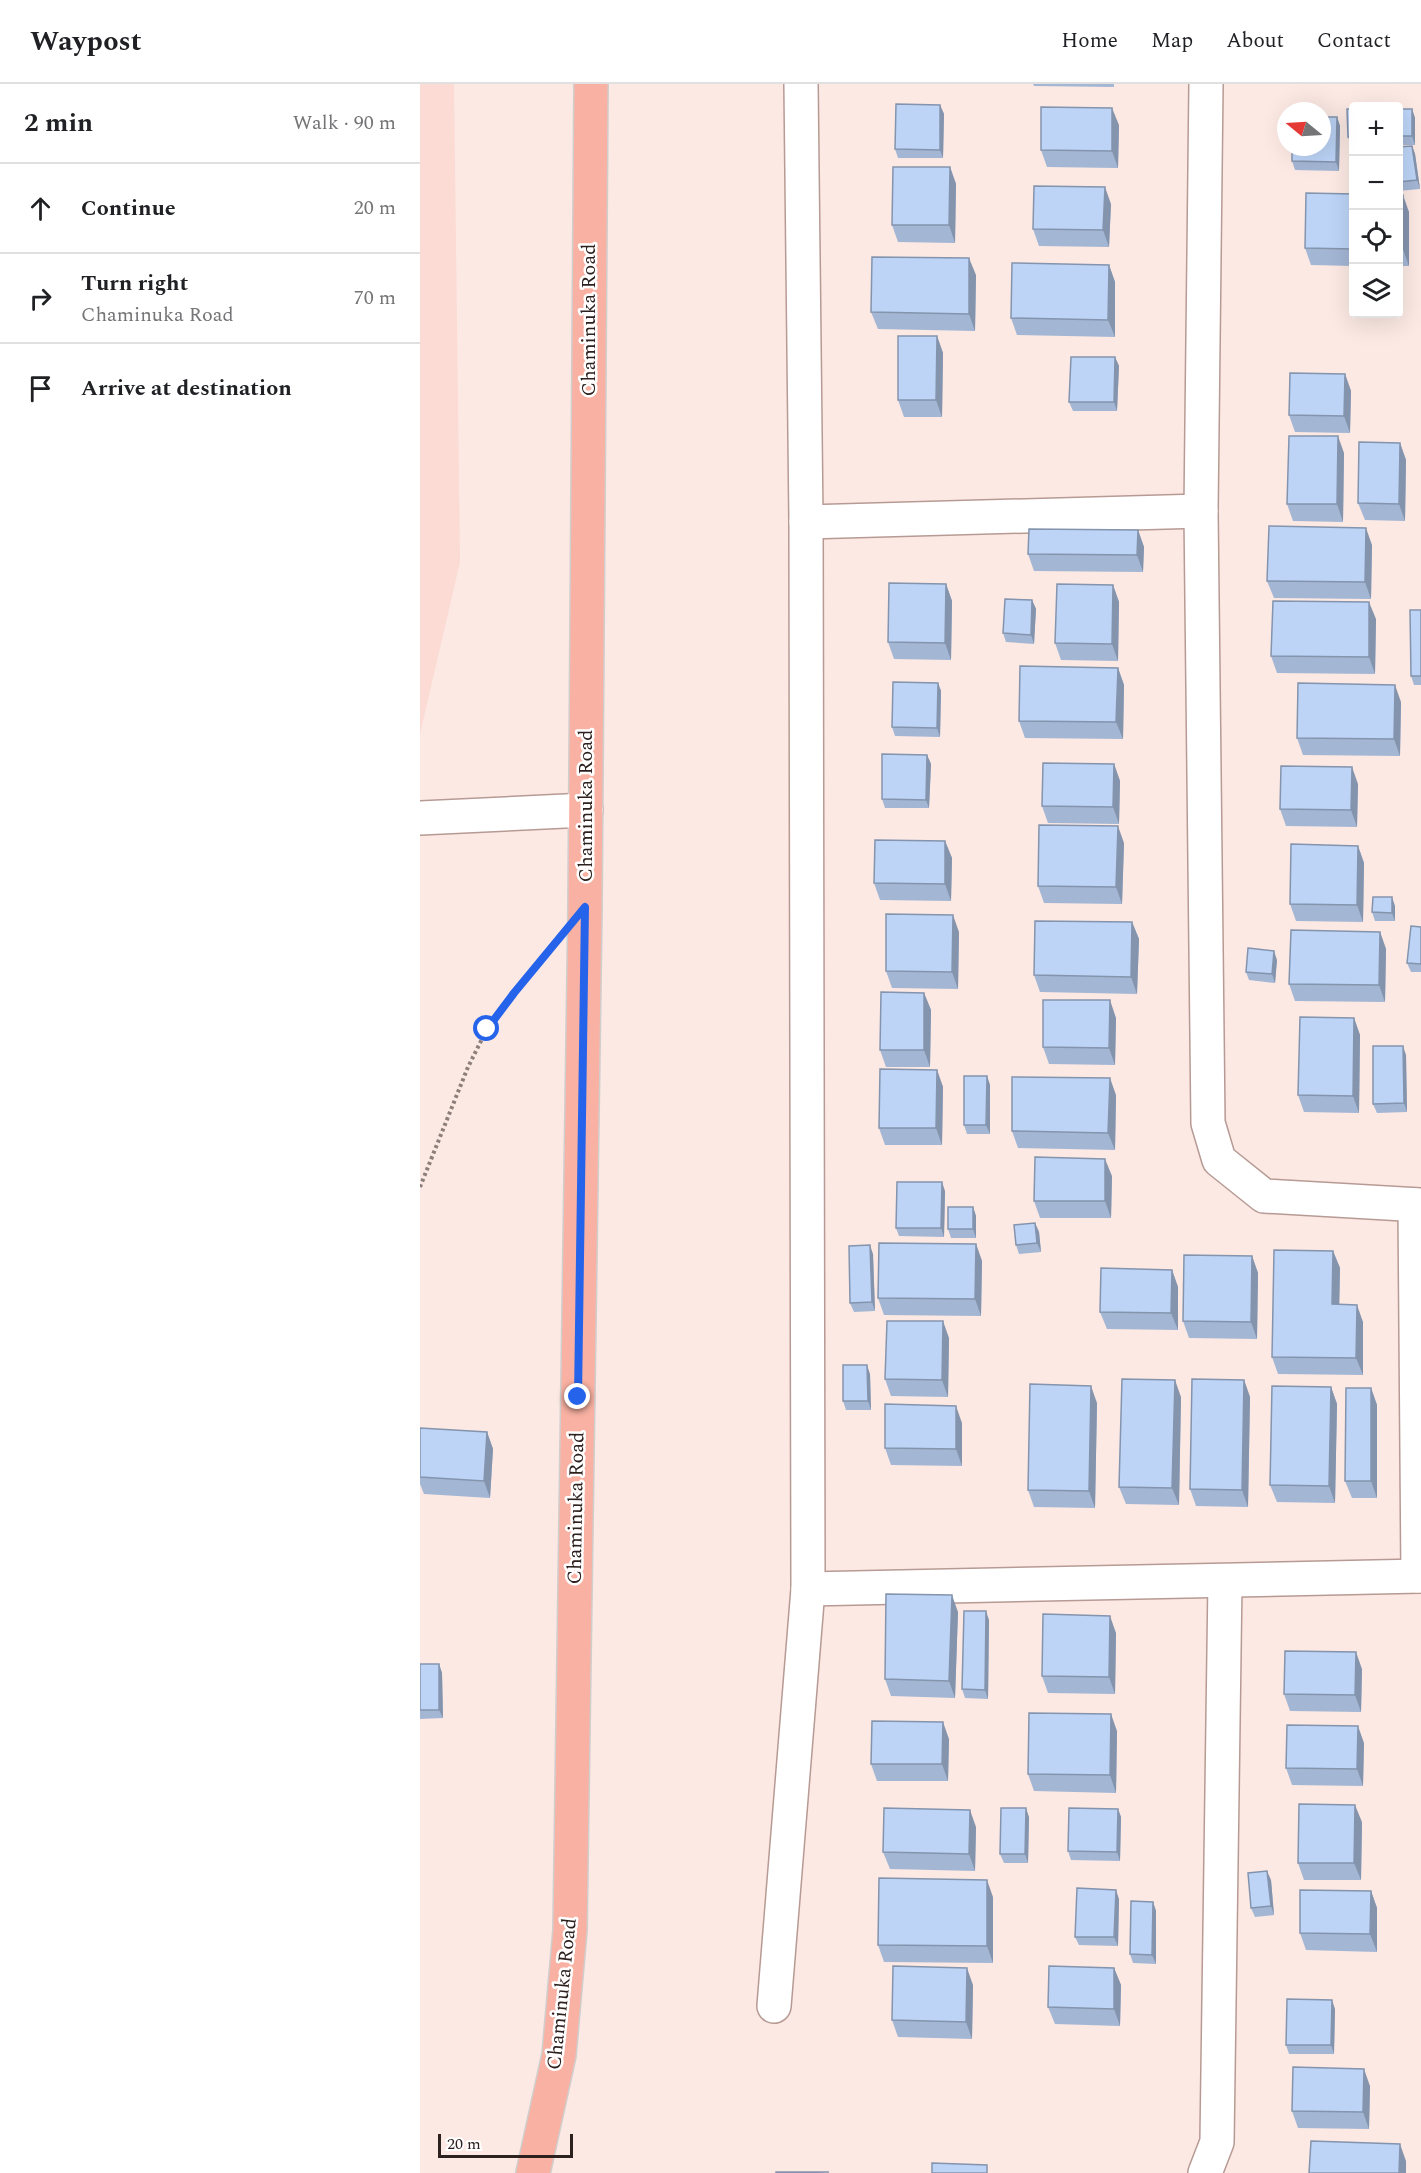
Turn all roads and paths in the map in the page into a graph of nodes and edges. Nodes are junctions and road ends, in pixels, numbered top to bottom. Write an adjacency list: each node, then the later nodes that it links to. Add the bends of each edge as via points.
1 (591, 84): 6 (main road, Chaminuka Road)
2 (801, 84): 5 (street)
3 (1206, 84): 4 (street)
4 (1201, 512): 5 (street); 10 (street, via 1208,1123 1220,1160 1264,1196)
5 (806, 522): 13 (street)
6 (586, 810): 7 (street); 8 (main road, Chaminuka Road)
7 (420, 818)
8 (585, 907): 9 (path, via 487,1029); 15 (main road, Chaminuka Road, via 570,1930 559,2055)
9 (420, 1186)
10 (1418, 1205): 11 (street)
11 (1419, 1576): 12 (street)
12 (1225, 1581): 13 (street); 16 (street, via 1217,2142)
13 (808, 1589): 14 (street)
14 (774, 2006)
15 (533, 2173)
16 (1205, 2173)

